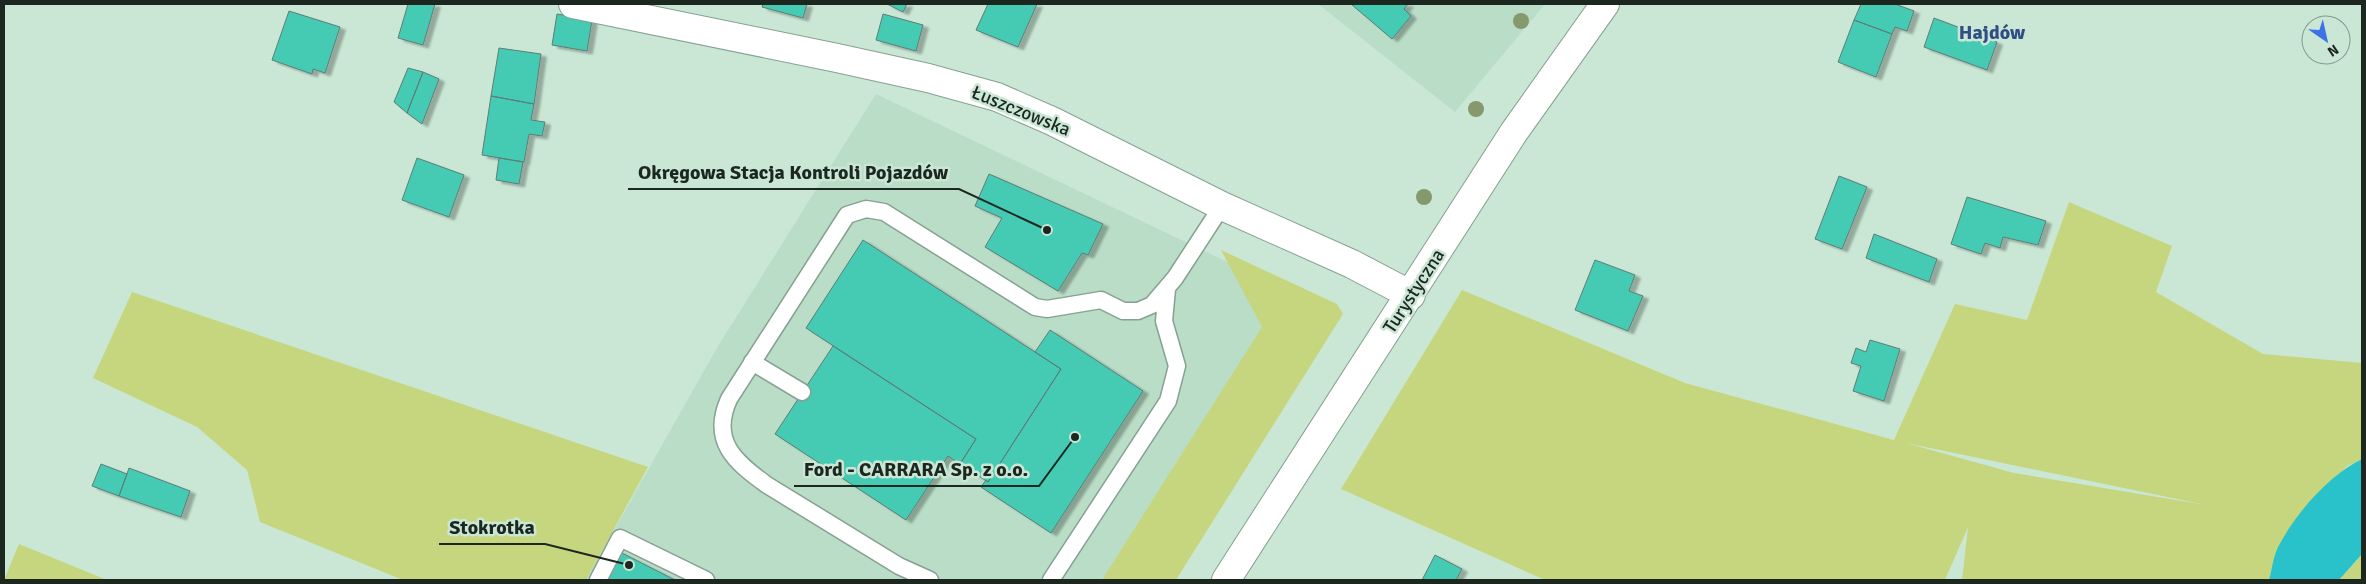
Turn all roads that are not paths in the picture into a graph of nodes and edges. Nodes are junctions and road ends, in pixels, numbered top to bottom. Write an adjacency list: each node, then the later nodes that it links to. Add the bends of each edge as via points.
1 (573, 4): 3 (street, Łuszczowska, via 855,62 997,97)
2 (1605, 4): 5 (street, Turystyczna, via 1514,132)
3 (1222, 206): 4 (lane); 5 (street, Łuszczowska, via 1352,264)
4 (1167, 289): 6 (lane, via 1152,305 1138,311 1122,311 1101,300 1047,309 1035,307 884,212 866,209 847,215); 11 (lane, via 1164,321 1177,366 1168,401)
5 (1411, 296): 12 (street, Turystyczna)
6 (752, 362): 7 (lane); 10 (lane, via 722,414 722,435 732,456 767,485 899,566)
7 (802, 392)
8 (598, 580): 9 (lane, via 620,538)
9 (706, 580)
10 (930, 580)
11 (1051, 580)
12 (1226, 580)

